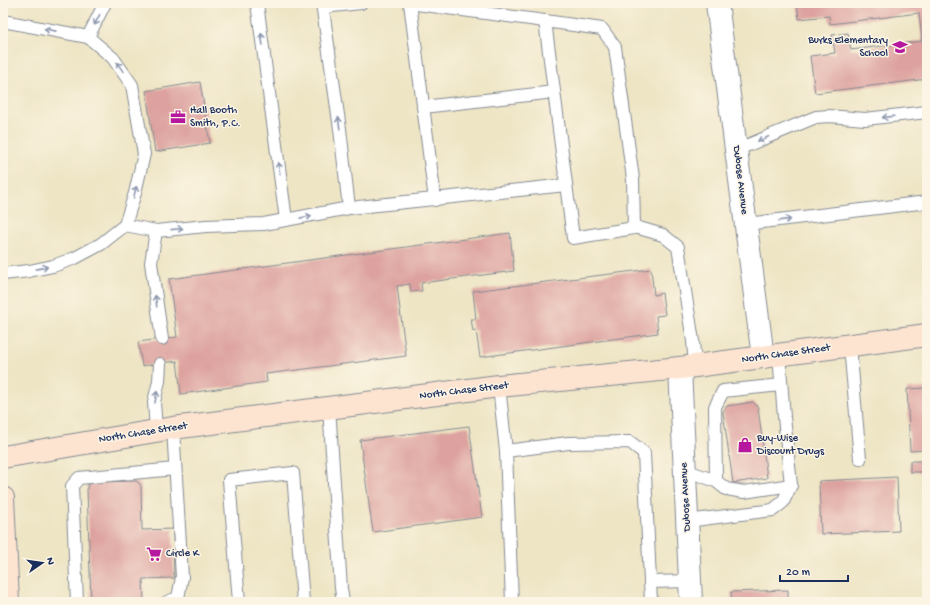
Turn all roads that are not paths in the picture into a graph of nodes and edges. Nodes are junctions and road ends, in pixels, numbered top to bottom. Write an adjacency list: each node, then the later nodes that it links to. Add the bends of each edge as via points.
1 (105, 3): 9 (lane, one-way to 9)
2 (257, 3): 18 (lane, one-way to 2)
3 (361, 3): 6 (lane)
4 (409, 3): 8 (lane); 11 (lane)
5 (717, 3): 13 (street, Dubose Avenue)
6 (322, 5): 17 (lane, one-way to 6)
7 (3, 21): 9 (lane, one-way to 7)
8 (545, 21): 10 (lane); 21 (lane, via 602,28 615,47 633,179)
9 (88, 37): 20 (lane, one-way to 9, via 144,154 132,85 113,58)
10 (554, 92): 11 (lane); 14 (lane)
11 (423, 107): 15 (lane)
12 (927, 112): 13 (lane, one-way to 13, via 865,119 816,117)
13 (736, 150): 19 (street, Dubose Avenue)
14 (566, 186): 15 (lane); 21 (lane, via 573,238)
15 (435, 200): 17 (lane)
16 (927, 202): 19 (lane, one-way to 16)
17 (349, 208): 18 (lane, one-way to 17)
18 (286, 220): 22 (lane, one-way to 18, via 264,224)
19 (746, 224): 27 (street, Dubose Avenue)
20 (125, 225): 22 (lane); 23 (lane, one-way to 20, via 53,266 75,258 101,244)
21 (634, 228): 29 (lane, via 663,235 678,247 693,340)
22 (156, 231): 25 (lane, one-way to 22, via 150,263)
23 (3, 274)
24 (927, 335): 26 (main road, North Chase Street)
25 (162, 340)
26 (850, 346): 27 (main road, North Chase Street); 36 (lane)
27 (771, 356): 29 (main road, North Chase Street); 30 (lane)
28 (160, 364): 33 (lane, one-way to 28, via 154,402)
29 (688, 367): 31 (main road, North Chase Street); 38 (street, Dubose Avenue)
30 (781, 385): 39 (lane, via 723,391 715,407); 40 (lane)
31 (499, 386): 32 (main road, North Chase Street); 34 (lane)
32 (329, 407): 33 (main road, North Chase Street); 50 (lane)
33 (164, 429): 35 (main road, North Chase Street); 37 (lane)
34 (506, 451): 43 (lane, via 568,443 630,442 644,453); 51 (lane)
35 (3, 457)
36 (860, 459)
37 (175, 469): 46 (lane, via 79,478 72,486); 47 (lane, via 182,577 178,598)
38 (685, 470): 39 (lane); 42 (street, Dubose Avenue)
39 (716, 481): 40 (lane, via 726,489 744,492)
40 (790, 485): 42 (lane, via 783,502 773,510)
41 (3, 498): 45 (main road)
42 (687, 521): 44 (street, Dubose Avenue)
43 (650, 582): 44 (lane); 52 (lane)
44 (690, 592)
45 (8, 602)
46 (77, 602)
47 (168, 602)
48 (239, 602): 49 (lane, via 229,480 293,473)
49 (303, 602)
50 (343, 602)
51 (512, 602)
52 (651, 602)

